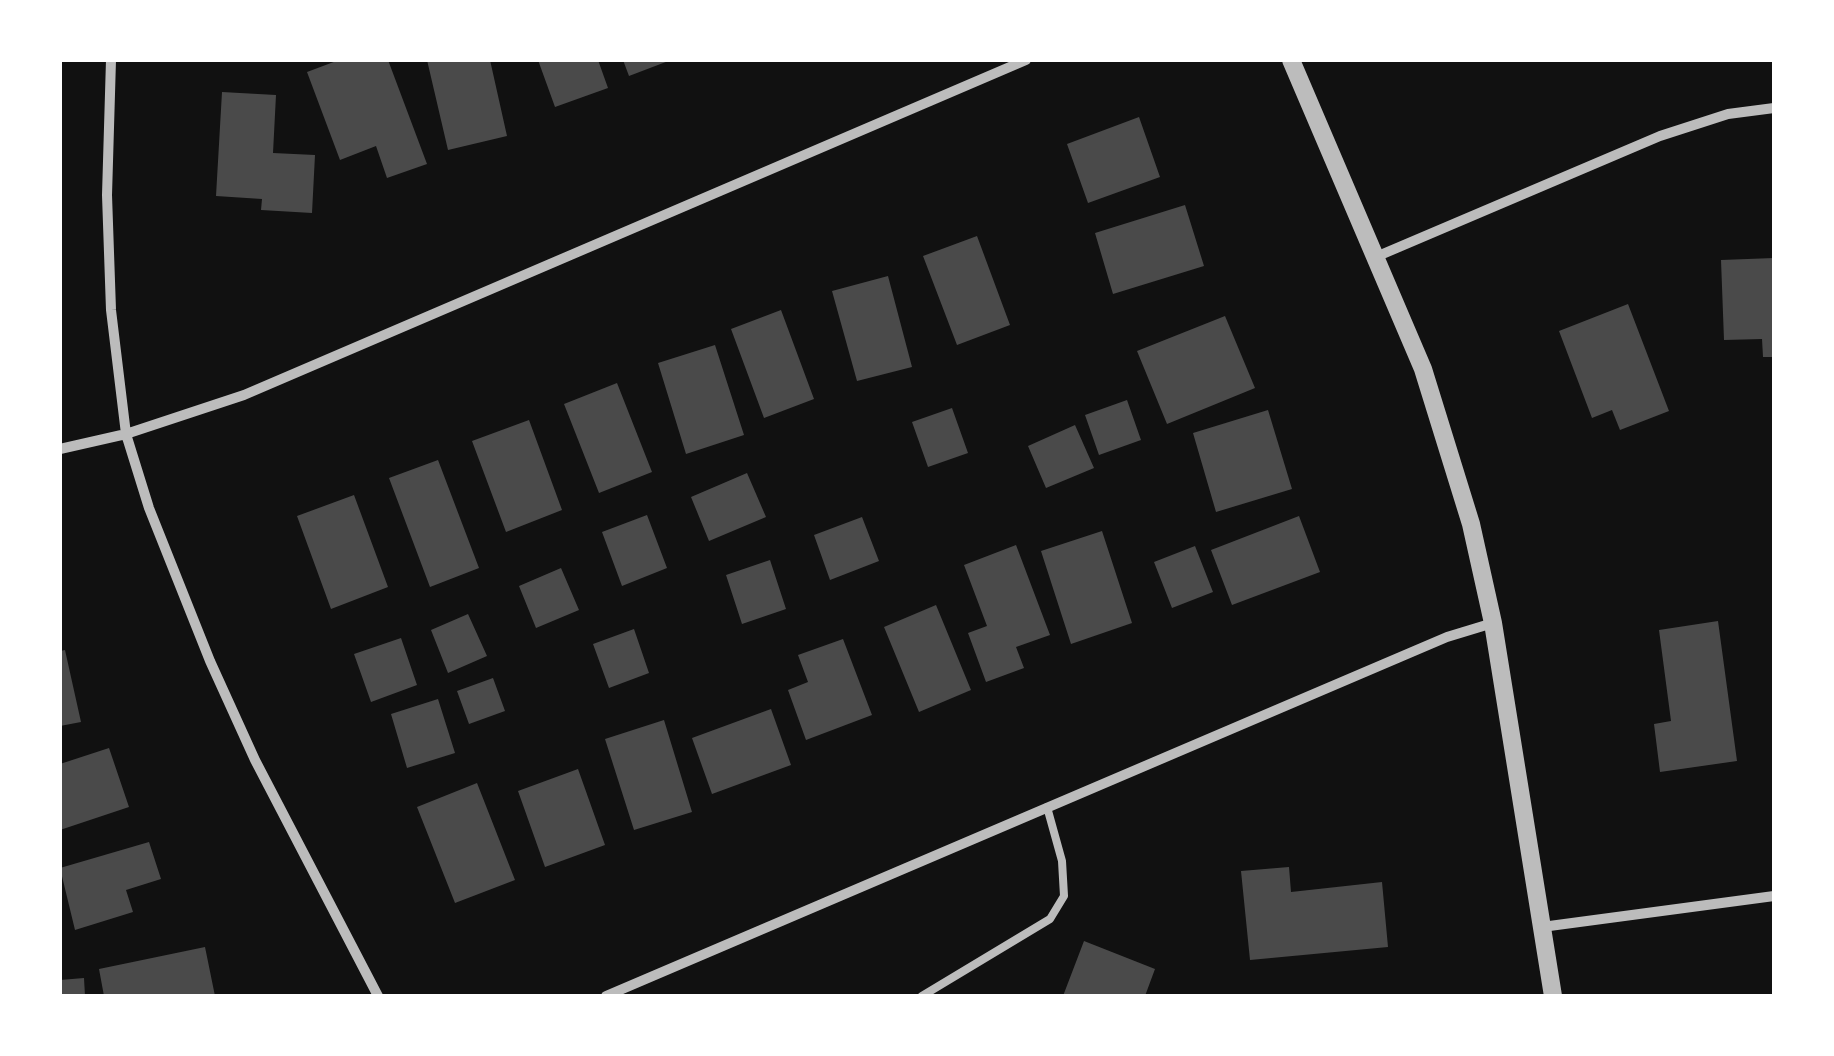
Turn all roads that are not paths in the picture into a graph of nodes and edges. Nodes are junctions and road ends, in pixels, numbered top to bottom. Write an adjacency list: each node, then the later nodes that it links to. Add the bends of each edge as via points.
1 (111, 60): 6 (street, via 111,310)
2 (1026, 60): 6 (street, via 244,395)
3 (1291, 60): 5 (street)
4 (1774, 108): 5 (street, via 1728,114 1660,136)
5 (1378, 256): 8 (street, via 1452,456)
6 (126, 434): 7 (street); 12 (street, via 210,661)
7 (60, 448)
8 (1494, 623): 9 (street, via 1447,637); 11 (street)
9 (1047, 808): 13 (street); 14 (lane, via 1064,896 1050,919)
10 (1774, 896): 11 (street)
11 (1542, 927): 15 (street)
12 (378, 996)
13 (606, 996)
14 (922, 996)
15 (1553, 996)

